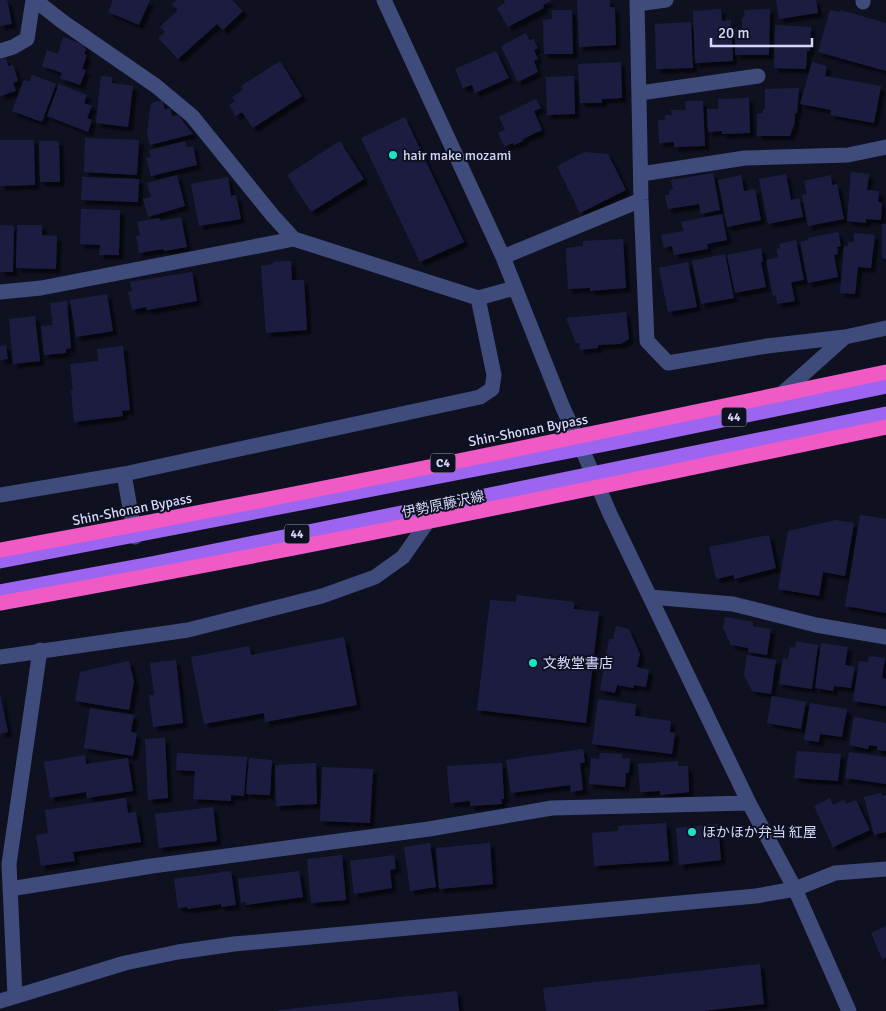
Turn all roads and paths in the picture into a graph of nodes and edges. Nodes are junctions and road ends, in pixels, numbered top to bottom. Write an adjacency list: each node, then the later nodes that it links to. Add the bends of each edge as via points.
1 (34, 0): 5 (street, via 27,39); 11 (street, via 156,86 192,116)
2 (384, 0): 12 (street)
3 (666, 0): 4 (street)
4 (637, 2): 7 (street)
5 (0, 51)
6 (758, 76): 7 (street)
7 (640, 92): 9 (street)
8 (886, 147): 9 (street, via 848,155 745,158)
9 (642, 174): 10 (street)
10 (641, 200): 12 (street); 17 (street, via 647,341 668,363)
11 (294, 239): 14 (street, via 41,288); 15 (street)
12 (503, 257): 13 (street)
13 (516, 288): 15 (street); 23 (street)
14 (0, 292)
15 (478, 298): 24 (street, via 494,375 492,389 480,397)
16 (886, 328): 17 (street)
17 (845, 337): 20 (street)
18 (886, 372): 29 (highway, Shin-Shonan Bypass / C4, bridge, via 162,521)
19 (886, 386): 20 (main road, 伊勢原藤沢線 / 44)
20 (762, 411): 23 (main road, 伊勢原藤沢線 / 44)
21 (886, 414): 25 (main road, 伊勢原藤沢線 / 44)
22 (886, 427): 33 (highway, bridge, via 604,486)
23 (582, 449): 25 (street); 28 (main road, 伊勢原藤沢線 / 44)
24 (124, 474): 26 (street); 28 (street)
25 (593, 474): 27 (main road, 伊勢原藤沢線 / 44); 32 (street)
26 (0, 495)
27 (439, 505): 31 (main road, 伊勢原藤沢線 / 44); 35 (street, via 403,558 374,577 322,596 188,630)
28 (135, 537): 30 (main road, 伊勢原藤沢線 / 44)
29 (0, 550)
30 (0, 562)
31 (0, 592)
32 (650, 598): 34 (street, via 733,604 816,625); 37 (street)
33 (0, 603)
34 (886, 637)
35 (40, 650): 36 (street); 38 (street)
36 (0, 657)
37 (749, 803): 40 (street, via 552,808 429,829 152,866); 41 (street)
38 (5, 864): 40 (street)
39 (886, 869): 41 (street, via 835,874)
40 (10, 889): 42 (street)
41 (796, 889): 42 (street, via 756,896 197,949 125,963); 44 (street)
42 (15, 996): 43 (street)
43 (0, 1001)
44 (849, 1011)

